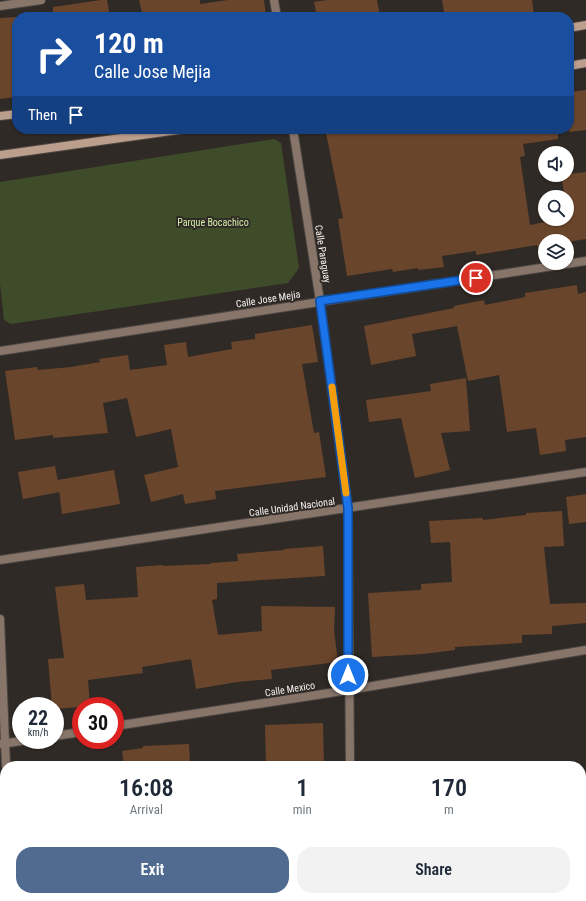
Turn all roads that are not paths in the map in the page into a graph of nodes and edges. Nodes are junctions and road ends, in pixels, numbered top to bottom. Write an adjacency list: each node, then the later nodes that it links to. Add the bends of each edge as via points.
1 (41, 0): 3 (street)
2 (274, 0): 4 (street)
3 (0, 6)
4 (276, 12)
5 (586, 26): 6 (main road)
6 (574, 27)
7 (586, 63): 8 (main road)
8 (574, 65)
9 (12, 115): 10 (main road)
10 (0, 116)
11 (149, 134): 13 (main road)
12 (294, 134): 15 (street, Calle Paraguay)
13 (0, 155)
14 (586, 261): 15 (street, Calle Jose Mejia)
15 (320, 301): 16 (street, Calle Jose Mejia); 18 (street, Calle Paraguay)
16 (0, 351)
17 (586, 472): 18 (street, Calle Unidad Nacional)
18 (348, 508): 19 (street, Calle Unidad Nacional); 22 (street, Calle Paraguay)
19 (0, 560)
20 (0, 619): 24 (street)
21 (586, 650): 22 (street, Calle Mexico)
22 (348, 690): 23 (street, Calle Mexico); 26 (street, Calle Paraguay)
23 (124, 725)
24 (3, 744): 25 (street)
25 (5, 761)
26 (350, 761)

